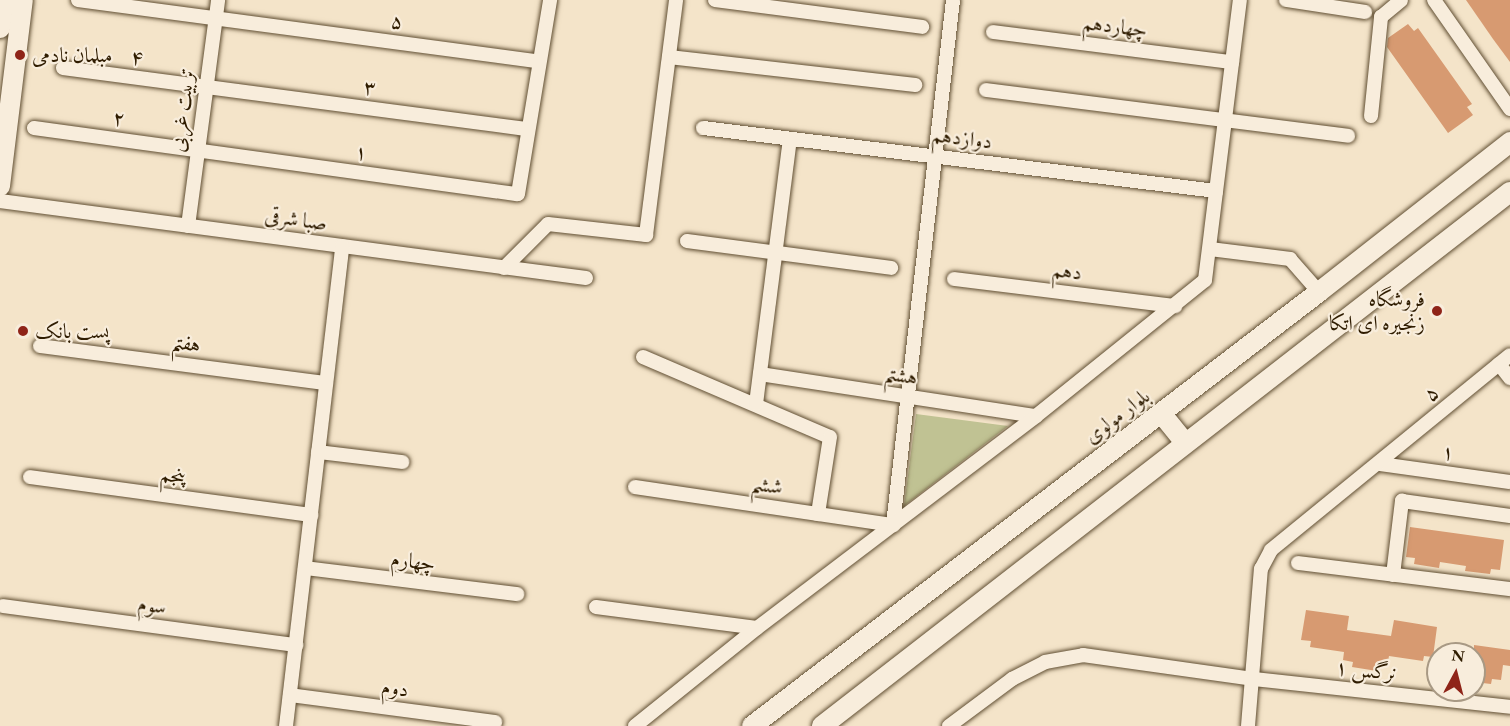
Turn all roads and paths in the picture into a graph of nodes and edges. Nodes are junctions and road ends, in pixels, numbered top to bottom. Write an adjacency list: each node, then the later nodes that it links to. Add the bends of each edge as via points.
1 (4, 0): 16 (street)
2 (23, 0): 36 (street)
3 (78, 0): 14 (street, ۵)
4 (218, 0): 14 (street, تربیت غربی)
5 (550, 0): 19 (street)
6 (676, 0): 18 (street)
7 (715, 0): 15 (street)
8 (953, 0): 35 (street)
9 (1240, 0): 20 (street)
10 (1286, 0): 13 (street)
11 (1401, 0): 26 (street, via 1380,17)
12 (1434, 0): 25 (street)
13 (1365, 12)
14 (215, 19): 19 (street, ۵); 23 (street, تربیت غربی)
15 (922, 27)
16 (0, 28)
17 (993, 32): 20 (street, چهاردهم)
18 (669, 57): 22 (street); 45 (street, via 646,234 548,224)
19 (538, 61): 30 (street)
20 (1232, 62): 27 (street)
21 (63, 68): 23 (street, ۴)
22 (915, 85)
23 (206, 87): 30 (street, ۳); 34 (street, تربیت غربی)
24 (986, 90): 27 (street)
25 (1510, 109)
26 (1371, 116)
27 (1225, 121): 31 (street); 37 (street)
28 (34, 128): 34 (street, ۲)
29 (702, 128): 32 (street, دوازدهم)
30 (528, 129): 34 (street, ۱, via 518,194)
31 (1348, 136)
32 (790, 139): 35 (street, دوازدهم); 44 (street)
33 (1510, 142): 49 (street, بلوار مولوی)
34 (198, 151): 40 (street, تربیت غربی)
35 (935, 155): 37 (street, دوازدهم); 58 (street)
36 (0, 186)
37 (1216, 191): 43 (street)
38 (1510, 192): 62 (street)
39 (0, 201): 40 (street, صبا شرقی)
40 (188, 226): 42 (street, صبا شرقی)
41 (687, 241): 44 (street)
42 (342, 246): 45 (street, صبا شرقی); 57 (street)
43 (1210, 249): 49 (street, via 1290,259); 50 (street, via 1205,280)
44 (776, 253): 46 (street); 55 (street)
45 (504, 268): 47 (street, صبا شرقی)
46 (891, 268)
47 (586, 278)
48 (954, 279): 50 (street, دهم)
49 (1320, 292): 60 (street, بلوار مولوی)
50 (1175, 306): 61 (street)
51 (40, 346): 57 (street, هفتم)
52 (1510, 355): 54 (street, ۵)
53 (643, 357): 59 (street)
54 (1498, 364): 56 (street); 65 (street, ۵)
55 (760, 374): 58 (street, هشتم); 59 (street)
56 (1510, 378)
57 (326, 383): 63 (street)
58 (909, 398): 61 (street, هشتم); 72 (street)
59 (756, 404): 69 (street, via 830,437)
60 (1161, 413): 62 (street); 88 (street, بلوار مولوی)
61 (1036, 416): 72 (street)
62 (1185, 443): 89 (street)
63 (318, 452): 64 (street); 70 (street)
64 (402, 462)
65 (1380, 464): 67 (street, ۱); 82 (street, ۵, via 1271,550 1265,560 1261,569)
66 (30, 477): 70 (street, پنجم)
67 (1510, 482)
68 (635, 487): 69 (street, ششم)
69 (819, 514): 72 (street, ششم)
70 (311, 515): 74 (street)
71 (1510, 516): 75 (street, via 1402,501)
72 (893, 525): 80 (street)
73 (1298, 563): 75 (street)
74 (305, 568): 77 (street, چهارم); 81 (street)
75 (1393, 575): 76 (street)
76 (1510, 589)
77 (517, 594)
78 (3, 606): 81 (street, سوم)
79 (596, 607): 80 (street)
80 (757, 628): 87 (street)
81 (296, 645): 83 (street)
82 (1254, 679): 84 (street, نرگس ۱); 90 (street, نرگس ۱, via 1083,655 1045,662 1012,679); 91 (street, ۵)
83 (290, 695): 85 (street, دوم); 86 (street)
84 (1510, 707)
85 (495, 722)
86 (286, 726)
87 (635, 726)
88 (753, 726)
89 (822, 726)
90 (949, 726)
91 (1248, 726)

